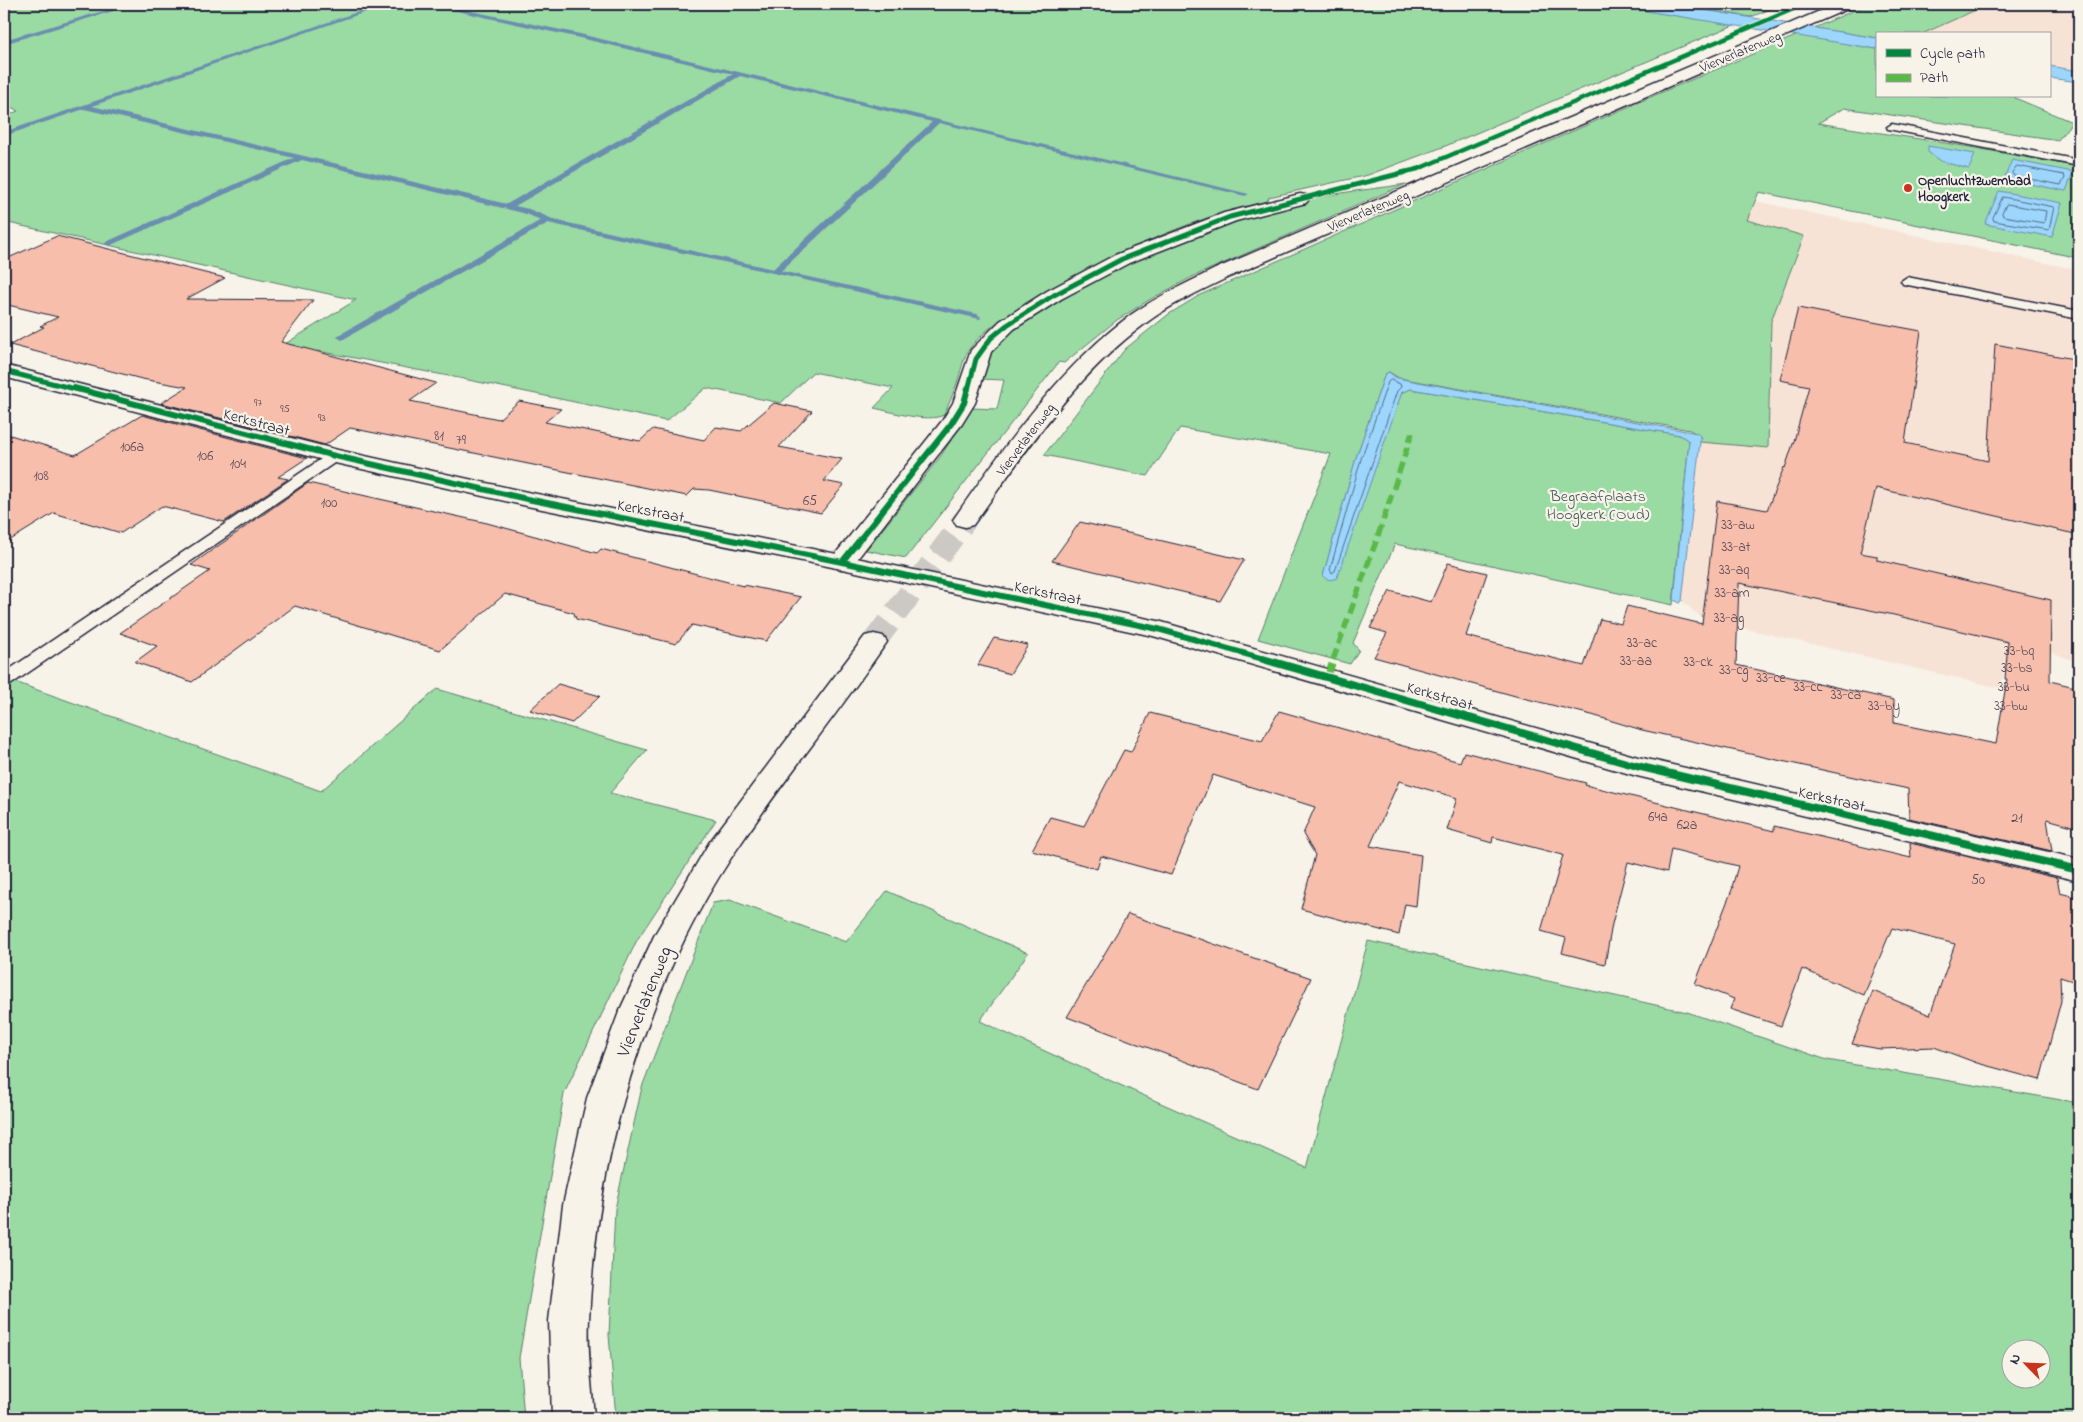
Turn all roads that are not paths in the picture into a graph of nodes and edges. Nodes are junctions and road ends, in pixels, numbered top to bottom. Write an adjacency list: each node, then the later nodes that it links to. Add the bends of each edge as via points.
1 (1847, 4): 9 (street, Vierverlatenweg, via 1222,273 1170,299 1128,327 1085,367 1046,410)
2 (1892, 127): 3 (lane)
3 (2079, 163)
4 (1300, 198): 10 (street, via 1230,217 1122,259 1054,295 1007,325 981,350 964,403 951,424)
5 (1907, 281): 6 (lane)
6 (2079, 315)
7 (4, 371): 8 (street, Kerkstraat)
8 (335, 456): 10 (street, Kerkstraat, via 537,501); 12 (lane)
9 (965, 520)
10 (842, 562): 13 (street, Kerkstraat, via 1158,629 1637,766)
11 (874, 642): 14 (street, Vierverlatenweg, via 720,851 671,934 636,1012 605,1098 582,1204 569,1321)
12 (4, 681)
13 (2079, 870)
14 (573, 1418)

